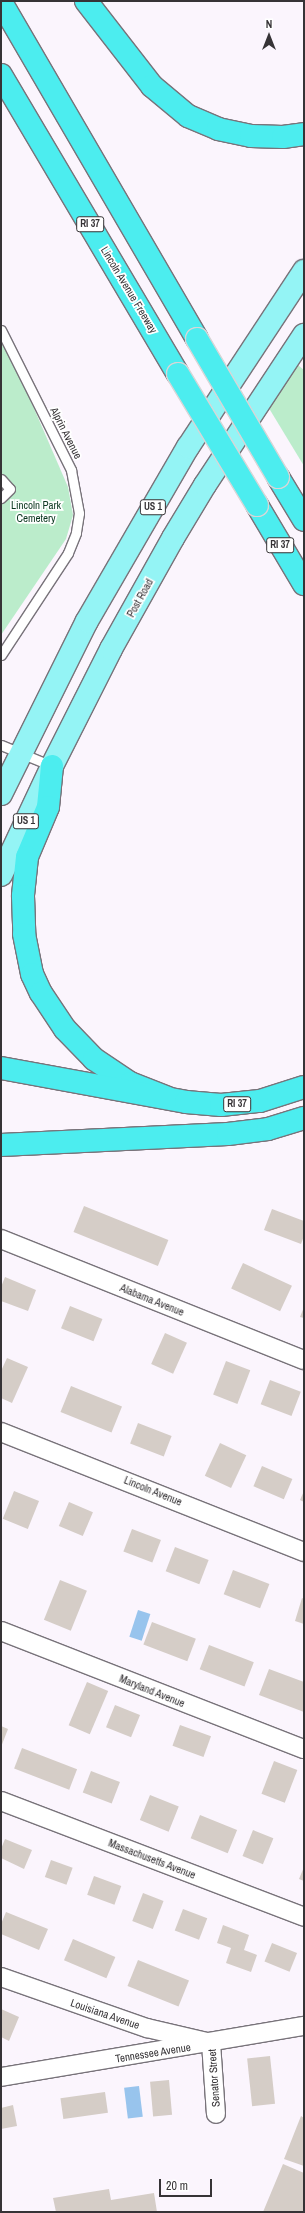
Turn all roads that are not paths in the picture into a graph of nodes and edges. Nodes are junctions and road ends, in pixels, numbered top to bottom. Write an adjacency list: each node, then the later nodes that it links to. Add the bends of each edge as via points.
1 (86, 1): 4 (highway, via 152,86 188,116 218,128 246,135 283,137)
2 (1, 2): 10 (highway, bridge)
3 (1, 75): 11 (highway, Lincoln Avenue Freeway / RI 37, bridge)
4 (304, 134)
5 (304, 271): 13 (main road, US 1, via 188,447)
6 (1, 330): 12 (lane, Alprin Avenue, via 71,470 79,513 76,533 68,552)
7 (304, 335): 14 (main road, Post Road / US 1, via 173,538 111,649)
8 (1, 479): 9 (lane, via 10,489)
9 (1, 498)
10 (304, 520)
11 (304, 584)
12 (1, 655)
13 (10, 749): 14 (lane); 15 (main road, US 1)
14 (52, 766): 16 (main road, Post Road / US 1); 19 (highway, via 48,808 27,858 23,896 24,934 32,974 41,993 65,1029 94,1059 130,1083)
15 (1, 794)
16 (1, 876)
17 (1, 1068): 19 (highway)
18 (304, 1087): 19 (highway, RI 37, via 279,1096 241,1104 203,1104)
19 (168, 1098)
20 (304, 1118): 21 (highway, via 268,1129 228,1134)
21 (1, 1144)
22 (1, 1239): 23 (street, Alabama Avenue)
23 (304, 1360)
24 (1, 1432): 25 (street, Lincoln Avenue)
25 (304, 1552)
26 (1, 1632): 27 (street, Maryland Avenue)
27 (304, 1749)
28 (1, 1800): 29 (street, Massachusetts Avenue)
29 (304, 1917)
30 (1, 1977): 32 (street, Louisiana Avenue, via 146,2028)
31 (304, 2026): 32 (street, Tennessee Avenue)
32 (211, 2043): 33 (street, Tennessee Avenue); 34 (street, Senator Street)
33 (1, 2078)
34 (216, 2114)

